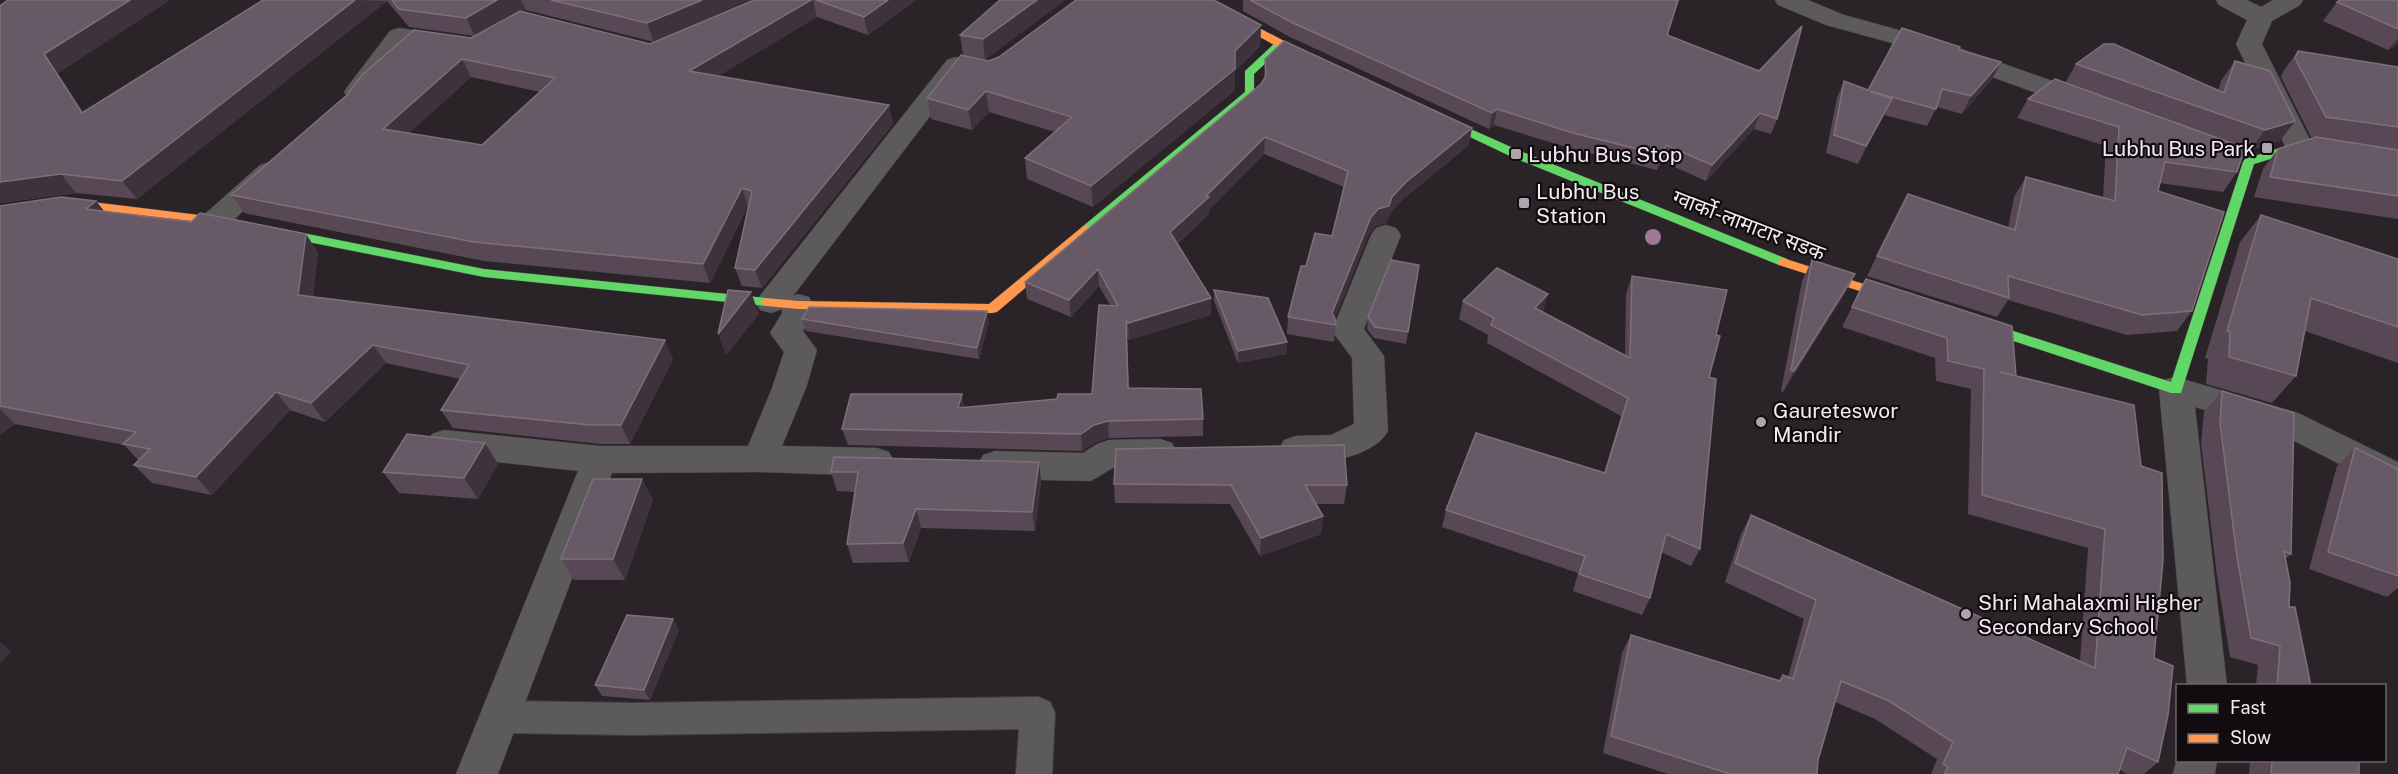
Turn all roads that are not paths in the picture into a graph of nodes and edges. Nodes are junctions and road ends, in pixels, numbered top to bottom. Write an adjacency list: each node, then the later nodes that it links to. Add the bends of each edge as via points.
1 (1199, 0): 6 (street)
2 (1787, 0): 10 (street, via 1835,21 1930,45)
3 (2228, 0): 5 (street)
4 (2291, 0): 5 (street)
5 (2261, 17): 13 (street, via 2249,44)
6 (1280, 44): 9 (street); 19 (street, via 1249,73 1250,93 992,309)
7 (479, 45): 12 (street, via 399,36)
8 (979, 69): 19 (street, via 957,64)
9 (1334, 69)
10 (2106, 109)
11 (1420, 110): 20 (street, ग्वार्को-लामाटार सडक, via 1516,154 1776,260)
12 (339, 113)
13 (2298, 146): 15 (street); 22 (street, via 2238,158)
14 (286, 157): 17 (street)
15 (2398, 161)
16 (0, 215): 17 (street, via 76,204)
17 (216, 220): 19 (street, via 484,273)
18 (1386, 235): 24 (street, via 1348,331 1368,356 1371,431 1335,448)
19 (785, 303): 26 (street, via 798,314 786,333 801,350)
20 (1920, 307)
21 (1954, 317): 22 (street)
22 (2176, 388): 30 (street, via 2286,422); 31 (street)
23 (410, 439): 27 (street)
24 (1264, 449)
25 (1192, 451): 29 (street, via 1109,453 1090,467)
26 (759, 459): 27 (street); 28 (street)
27 (600, 460): 32 (street)
28 (913, 463)
29 (960, 464)
30 (2398, 478)
31 (2207, 684)
32 (501, 717): 33 (street); 34 (lane, via 1038,713)
33 (477, 774)
34 (1034, 774)

